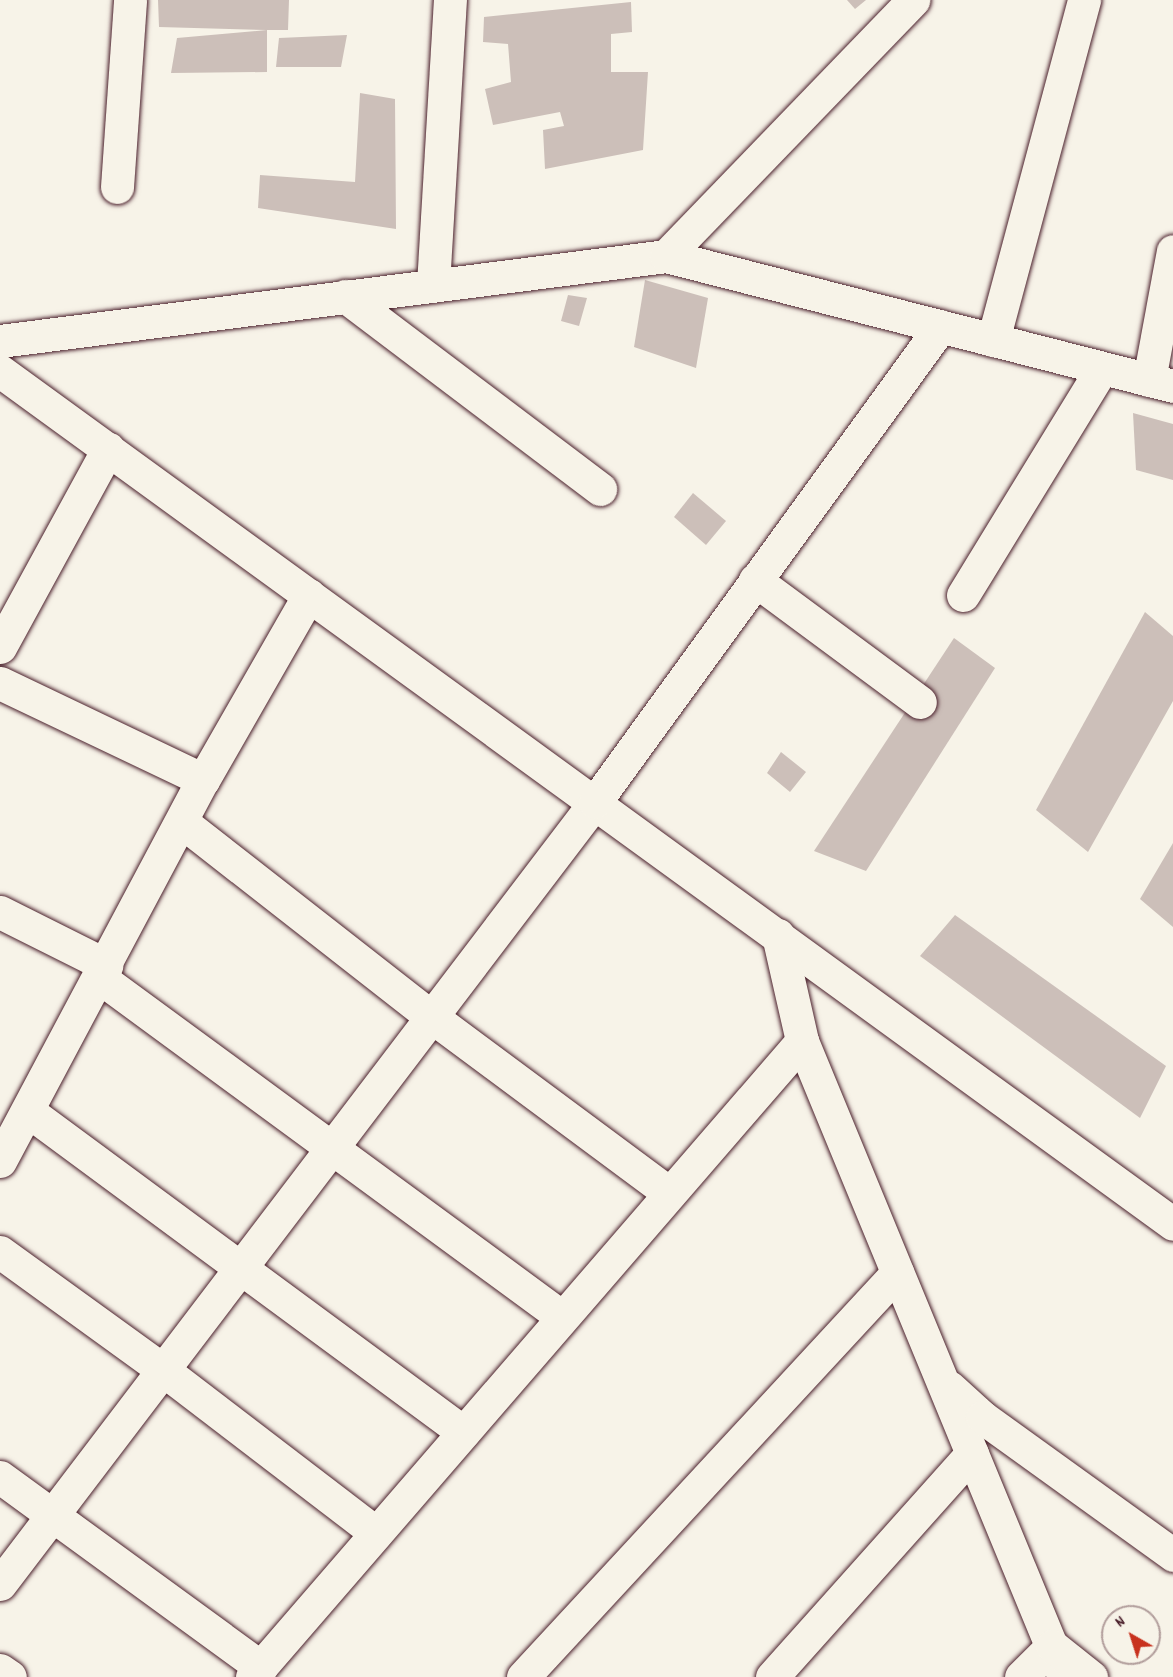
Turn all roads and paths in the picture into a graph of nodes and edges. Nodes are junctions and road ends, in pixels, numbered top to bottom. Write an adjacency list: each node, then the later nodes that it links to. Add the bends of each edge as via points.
1 (130, 0): 5 (street)
2 (450, 0): 8 (street)
3 (913, 0): 7 (street)
4 (1084, 0): 12 (street)
5 (117, 187)
6 (1173, 252): 15 (street)
7 (666, 256): 8 (street); 10 (street)
8 (433, 285): 9 (street)
9 (345, 296): 11 (street); 17 (street)
10 (941, 326): 12 (street); 18 (street)
11 (0, 340)
12 (993, 340): 13 (street)
13 (1102, 368): 15 (street); 20 (street)
14 (0, 370): 16 (street)
15 (1161, 383)
16 (108, 449): 19 (street); 21 (street)
17 (600, 489)
18 (755, 580): 23 (street); 25 (street)
19 (309, 595): 24 (street); 25 (street)
20 (963, 595)
21 (0, 647)
22 (0, 683): 24 (street)
23 (920, 702)
24 (203, 780): 26 (street)
25 (596, 802): 28 (street); 30 (street)
26 (182, 822): 29 (street); 30 (street)
27 (0, 912): 29 (street)
28 (778, 935): 31 (street); 36 (street)
29 (102, 971): 32 (street); 33 (street)
30 (432, 1017): 33 (street); 35 (street)
31 (802, 1041): 35 (street); 39 (street)
32 (28, 1111): 34 (street); 38 (street)
33 (333, 1147): 38 (street); 40 (street)
34 (0, 1161)
35 (669, 1192): 40 (street)
36 (1173, 1224)
37 (0, 1252): 41 (street)
38 (242, 1267): 41 (street); 43 (street)
39 (897, 1273): 42 (street); 54 (street)
40 (562, 1317): 43 (street)
41 (163, 1370): 46 (street); 47 (street)
42 (942, 1382): 44 (street); 48 (street, via 982,1417)
43 (463, 1432): 47 (street)
44 (972, 1453): 50 (street); 55 (street)
45 (0, 1477): 46 (street)
46 (52, 1515): 49 (street); 52 (street)
47 (376, 1533): 52 (street)
48 (1173, 1555)
49 (0, 1584)
50 (1052, 1646): 56 (street); 57 (street); 58 (street)
51 (0, 1670): 53 (street)
52 (257, 1672)
53 (10, 1677)
54 (522, 1677)
55 (772, 1677)
56 (1021, 1677)
57 (1064, 1677)
58 (1091, 1677)

